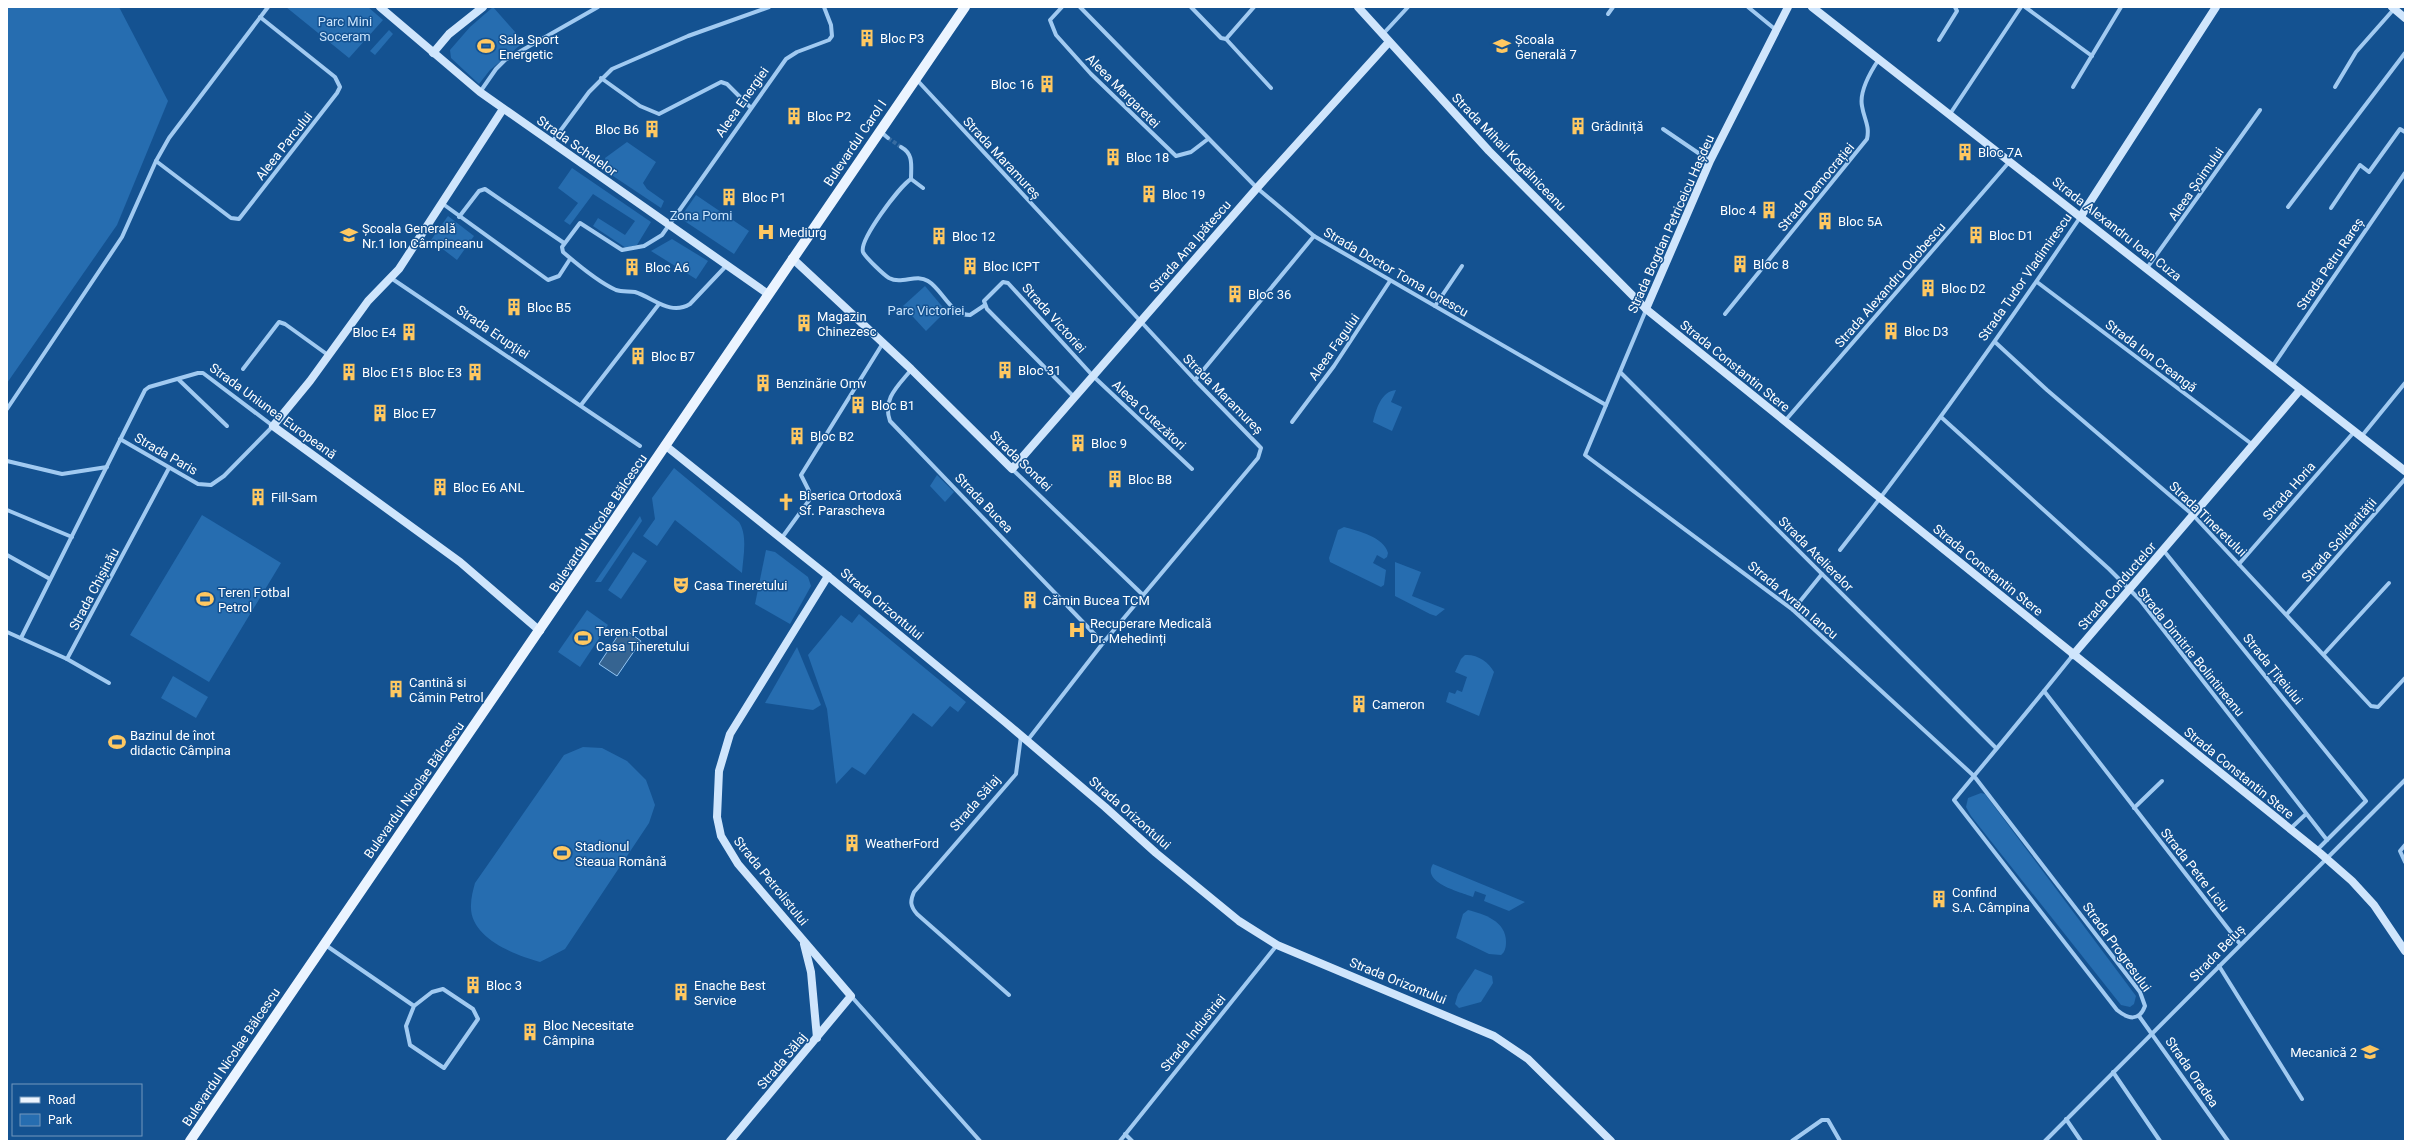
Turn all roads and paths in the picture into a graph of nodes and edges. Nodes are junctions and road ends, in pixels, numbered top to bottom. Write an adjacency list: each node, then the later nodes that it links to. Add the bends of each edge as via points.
1 (268, 7): 25 (street)
2 (380, 7): 32 (street, Strada Schelelor)
3 (483, 7): 32 (street, via 449,34)
4 (598, 7): 41 (street, via 505,60)
5 (766, 7): 36 (street, via 620,64)
6 (824, 7): 42 (street, Aleea Energiei, via 831,24 830,40 797,52 786,59)
7 (965, 7): 37 (main road, Bulevardul Carol I)
8 (1062, 7): 50 (street, Aleea Margaretei, via 1050,20 1056,35 1091,74 1158,140 1176,156 1183,156)
9 (1080, 7): 50 (street, Strada Doctor Toma Ionescu)
10 (1192, 7): 29 (street, via 1221,38)
11 (1254, 7): 29 (street)
12 (1358, 7): 28 (street, Strada Mihail Kogălniceanu)
13 (1408, 7): 28 (street)
14 (1613, 7): 24 (street)
15 (1748, 7): 27 (street)
16 (1788, 7): 27 (street, Strada Bogdan Petriceicu Hașdeu)
17 (1812, 7): 35 (street, Strada Alexandru Ioan Cuza)
18 (1955, 7): 30 (street, via 1957,11)
19 (2021, 7): 45 (street)
20 (2025, 7): 34 (street)
21 (2121, 7): 34 (street)
22 (2216, 7): 63 (street, Strada Tudor Vladimirescu)
23 (2393, 8): 26 (street); 40 (street, via 2356,52)
24 (1608, 14)
25 (260, 17): 53 (street, via 169,138); 53 (street, Aleea Parcului, via 335,78 340,87 337,93 239,218 231,218)
26 (2405, 18)
27 (1776, 30): 54 (street, Strada Bogdan Petriceicu Hașdeu)
28 (1382, 34): 31 (street, Strada Mihail Kogălniceanu)
29 (1226, 39): 38 (street)
30 (1939, 40)
31 (1389, 42): 59 (street, Strada Ana Ipătescu); 80 (street, Strada Mihail Kogălniceanu, via 1489,151)
32 (433, 53): 41 (street, Strada Schelelor)
33 (2405, 53): 61 (street)
34 (2092, 56): 39 (street)
35 (1879, 58): 45 (street, Strada Alexandru Ioan Cuza); 81 (street, Strada Democrației, via 1862,99 1869,125 1867,140)
36 (601, 78): 42 (street, via 654,113 665,112 721,82 727,84); 51 (street)
37 (915, 78): 47 (main road, Bulevardul Carol I); 82 (street, Strada Maramureș)
38 (1271, 88)
39 (2073, 88)
40 (2335, 88)
41 (480, 92): 43 (street, Strada Schelelor)
42 (750, 107): 65 (street, Aleea Energiei)
43 (503, 109): 51 (street, Strada Schelelor); 60 (street)
44 (2260, 110): 72 (street, Aleea Șoimului)
45 (1950, 114): 55 (street, Strada Alexandru Ioan Cuza)
46 (1663, 129): 54 (street)
47 (879, 131): 49 (street); 68 (main road, Bulevardul Carol I)
48 (2405, 132): 62 (street, via 2400,129 2369,172 2360,166)
49 (888, 138)
50 (1208, 139): 59 (street, Strada Doctor Toma Ionescu)
51 (552, 142): 65 (street, Strada Schelelor)
52 (901, 147): 57 (street, via 910,155 912,162)
53 (156, 161): 98 (street, via 122,237)
54 (1710, 161): 80 (street, Strada Bogdan Petriceicu Hașdeu)
55 (2011, 161): 63 (street, Strada Alexandru Ioan Cuza); 101 (street, Strada Alexandru Odobescu)
56 (2405, 173): 86 (street, Strada Petru Rareș)
57 (910, 179): 58 (street); 78 (street, Strada Victoriei, via 888,202 863,247 864,255 890,278 927,280 959,313 970,315)
58 (923, 188)
59 (1257, 188): 66 (street, Strada Doctor Toma Ionescu); 82 (street, Strada Ana Ipătescu)
60 (443, 204): 64 (street); 73 (street)
61 (2288, 207)
62 (2331, 208)
63 (2082, 216): 72 (street, Strada Alexandru Ioan Cuza); 75 (street, Strada Tudor Vladimirescu)
64 (459, 217): 67 (street, via 479,190 485,189); 69 (street, via 548,280 559,276)
65 (669, 227): 67 (street, Aleea Energiei, via 652,242 622,250 580,223); 70 (street, Strada Schelelor)
66 (1314, 236): 74 (street, Strada Doctor Toma Ionescu); 92 (street)
67 (564, 243): 69 (street, via 563,252)
68 (792, 258): 76 (main road, Bulevardul Carol I); 84 (street, Strada Sondei)
69 (570, 259): 77 (street, via 617,290 634,292)
70 (726, 266): 76 (street, Strada Schelelor); 77 (street, via 690,304 672,309)
71 (1462, 266): 79 (street)
72 (2147, 268): 86 (street, Strada Alexandru Ioan Cuza)
73 (391, 278): 85 (street, via 368,301); 96 (street, Strada Erupției)
74 (1390, 281): 79 (street, Strada Doctor Toma Ionescu); 100 (street, Aleea Fagului, via 1334,366)
75 (2037, 282): 83 (street, Strada Tudor Vladimirescu); 107 (street, Strada Ion Creangă)
76 (768, 294): 109 (main road, Bulevardul Nicolae Bălcescu)
77 (659, 304): 96 (street)
78 (985, 305): 90 (street, Strada Victoriei, via 987,296 1003,282 1008,283); 95 (street)
79 (1434, 306): 97 (street, Strada Doctor Toma Ionescu)
80 (1646, 309): 89 (street, Strada Bogdan Petriceicu Hașdeu); 101 (street, Strada Constantin Stere)
81 (1726, 314)
82 (1140, 322): 90 (street, Strada Ana Ipătescu); 92 (street, Strada Maramureș)
83 (1995, 342): 99 (street, Strada Tudor Vladimirescu); 120 (street, Strada Tineretului)
84 (884, 343): 88 (street, Strada Sondei); 122 (street, via 801,475 810,499)
85 (328, 355): 87 (street, via 279,322); 103 (street)
86 (2272, 367): 94 (street, Strada Alexandru Ioan Cuza)
87 (243, 369)
88 (911, 369): 114 (street, Strada Sondei); 138 (street, Strada Bucea, via 890,396 887,407 890,421)
89 (1621, 373): 97 (street, Strada Bogdan Petriceicu Hașdeu); 127 (street, Strada Atelierelor)
90 (1093, 376): 95 (street, Strada Ana Ipătescu); 115 (street, Aleea Cutezători)
91 (178, 379): 102 (street); 103 (street, Strada Uniunea Europeană, via 198,372 203,373); 106 (street, Strada Uniunea Europeană, via 145,390)
92 (1195, 380): 132 (street, Strada Maramureș, via 1259,444 1260,455)
93 (2405, 383): 105 (street)
94 (2300, 390): 104 (street, Strada Alexandru Ioan Cuza); 107 (street, Strada Conductelor)
95 (1074, 397): 114 (street, Strada Ana Ipătescu)
96 (581, 405): 108 (street, Strada Erupției)
97 (1606, 405): 110 (street, Strada Bogdan Petriceicu Hașdeu)
98 (7, 409)
99 (1941, 417): 118 (street, Strada Tudor Vladimirescu); 131 (street, Strada Dimitrie Bolintineanu)
100 (1292, 422)
101 (1784, 422): 118 (street, Strada Constantin Stere)
102 (227, 426)
103 (273, 426): 113 (street, Strada Paris, via 224,476 211,485 198,484); 135 (street, Strada Uniunea Europeană, via 460,562)
104 (2354, 432): 105 (street, Strada Alexandru Ioan Cuza); 126 (street, Strada Horia)
105 (2361, 438): 116 (street, Strada Alexandru Ioan Cuza)
106 (120, 439): 112 (street, Strada Uniunea Europeană); 113 (street, Strada Paris)
107 (2253, 445): 120 (street, Strada Conductelor)
108 (640, 446)
109 (666, 446): 122 (street, Strada Orizontului); 135 (main road, Bulevardul Nicolae Bălcescu)
110 (1586, 455): 133 (street, Strada Avram Iancu)
111 (7, 461): 112 (street, via 62,474)
112 (107, 467): 121 (street, Strada Uniunea Europeană)
113 (169, 468): 141 (street, Strada Chișinău)
114 (1012, 469): 132 (street, Strada Sondei)
115 (1192, 469)
116 (2405, 471)
117 (2405, 479): 134 (street, Strada Solidarității)
118 (1881, 498): 123 (street, Strada Tudor Vladimirescu); 140 (street, Strada Constantin Stere)
119 (7, 510): 121 (street)
120 (2193, 515): 124 (street, Strada Conductelor); 126 (street, Strada Tineretului)
121 (72, 537): 129 (street, Strada Uniunea Europeană)
122 (780, 539): 128 (street, Strada Orizontului)
123 (1840, 550)
124 (2164, 551): 131 (street, Strada Conductelor); 153 (street, Strada Țițeiului, via 2366,801)
125 (7, 555): 129 (street)
126 (2239, 564): 134 (street, Strada Tineretului)
127 (1822, 574): 133 (street); 146 (street, Strada Atelierelor)
128 (828, 576): 145 (street, Strada Orizontului); 158 (street, Strada Petrolistului, via 730,734 721,762 716,802 718,826 726,846)
129 (50, 579): 137 (street, Strada Uniunea Europeană)
130 (2389, 583): 139 (street)
131 (2130, 590): 140 (street, Strada Conductelor); 151 (street, Strada Dimitrie Bolintineanu)
132 (1143, 595): 138 (street, Strada Maramureș)
133 (1792, 610): 147 (street, Strada Avram Iancu)
134 (2287, 614): 139 (street, Strada Tineretului)
135 (540, 631): 159 (main road, Bulevardul Nicolae Bălcescu)
136 (7, 632): 137 (street)
137 (21, 638): 141 (street)
138 (1104, 644): 145 (street, Strada Maramureș)
139 (2324, 654): 142 (street, Strada Tineretului, via 2375,708 2382,704)
140 (2073, 656): 144 (street, Strada Conductelor); 152 (street, Strada Constantin Stere)
141 (67, 659): 143 (street)
142 (2405, 678)
143 (109, 683)
144 (2044, 691): 146 (street, Strada Conductelor); 150 (street, Strada Petre Liciu)
145 (1024, 739): 161 (street, Strada Orizontului, via 1239,921); 164 (street, Strada Sălaj, via 1016,774 911,898 911,905 917,914)
146 (1996, 748): 147 (street, Strada Conductelor)
147 (1974, 776): 167 (street, Strada Progresului, via 2140,992 2145,1006); 167 (street, Strada Conductelor, via 1954,800 2117,1010 2132,1018)
148 (2405, 780): 156 (street, Strada Beiuș)
149 (2162, 781): 150 (street)
150 (2134, 808): 160 (street, Strada Petre Liciu)
151 (2306, 814): 152 (street); 153 (street, Strada Dimitrie Bolintineanu)
152 (2290, 829): 155 (street, Strada Constantin Stere)
153 (2327, 840): 155 (street)
154 (2405, 845): 157 (street, via 2400,851)
155 (2315, 849): 156 (street, Strada Constantin Stere)
156 (2326, 858): 160 (street, Strada Beiuș); 162 (street, Strada Constantin Stere, via 2374,905)
157 (2405, 862)
158 (802, 939): 165 (street, Strada Petrolistului); 169 (street, via 811,972)
159 (324, 944): 166 (street); 174 (main road, Bulevardul Nicolae Bălcescu)
160 (2240, 944): 163 (street, Strada Beiuș)
161 (1277, 945): 173 (street, Strada Industriei); 179 (street, Strada Orizontului, via 1494,1036 1528,1059)
162 (2405, 951)
163 (2219, 966): 168 (street, Strada Beiuș); 171 (street)
164 (1009, 995)
165 (851, 996): 169 (street, Strada Sălaj); 176 (street, Strada Petrolistului)
166 (414, 1006): 166 (street, via 406,1026 410,1044 444,1068 478,1019 473,1009 443,988 432,992)
167 (2139, 1016): 168 (street, Strada Oradea)
168 (2153, 1034): 170 (street, Strada Beiuș); 185 (street, Strada Oradea)
169 (817, 1038): 175 (street, Strada Sălaj)
170 (2113, 1072): 172 (street, Strada Beiuș); 184 (street)
171 (2302, 1099)
172 (2066, 1120): 182 (street, Strada Beiuș); 183 (street)
173 (1126, 1134): 177 (street, Strada Industriei); 178 (street)
174 (190, 1141)
175 (730, 1141)
176 (980, 1141)
177 (1120, 1141)
178 (1132, 1141)
179 (1611, 1141)
180 (1792, 1141): 181 (street, via 1822,1120 1828,1120)
181 (1840, 1141)
182 (2045, 1141)
183 (2081, 1141)
184 (2160, 1141)
185 (2228, 1141)

